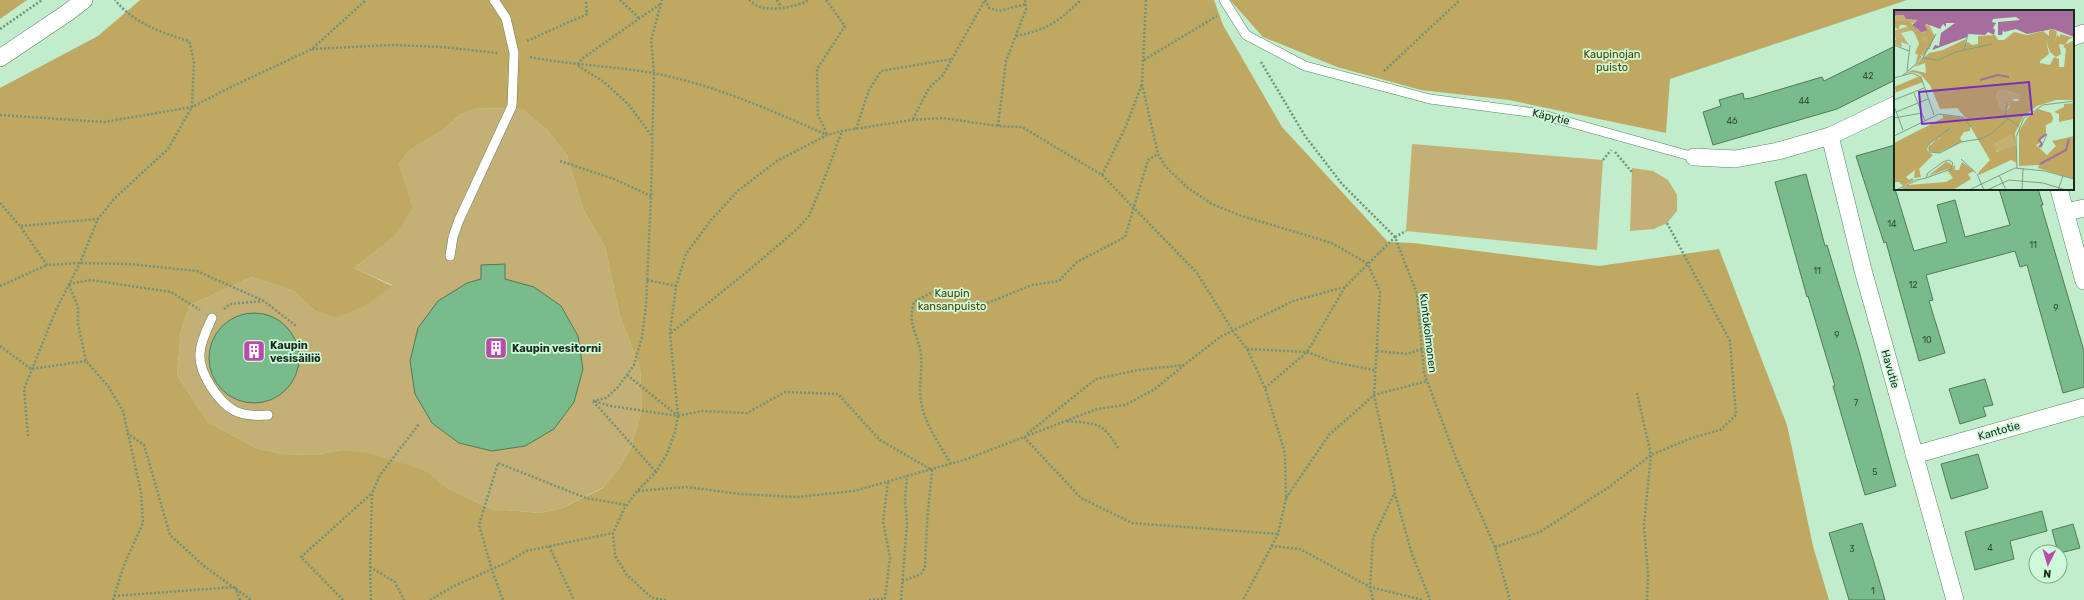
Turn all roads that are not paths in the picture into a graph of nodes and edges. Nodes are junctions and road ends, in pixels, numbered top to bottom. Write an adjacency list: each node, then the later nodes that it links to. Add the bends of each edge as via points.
1 (84, 0): 6 (street)
2 (494, 0): 13 (lane, via 506,18 513,51 512,106 458,220)
3 (1224, 0): 9 (lane, Käpytie, via 1246,35 1305,66 1430,99 1536,113)
4 (2084, 33): 5 (street)
5 (2074, 37)
6 (0, 58)
7 (1894, 105): 8 (street, Käpytie)
8 (1830, 136): 9 (street, Käpytie, via 1778,151 1735,159); 18 (street, Havutie, via 1863,270)
9 (1694, 157)
10 (2059, 190): 12 (street)
11 (2084, 208): 12 (street)
12 (2066, 212): 14 (street)
13 (450, 256)
14 (2084, 282)
15 (212, 318): 17 (lane, via 204,335 200,354 209,385 235,411 253,416)
16 (2084, 407): 18 (street, Kantotie)
17 (268, 415)
18 (1914, 455): 19 (street, Havutie)
19 (1955, 600)

